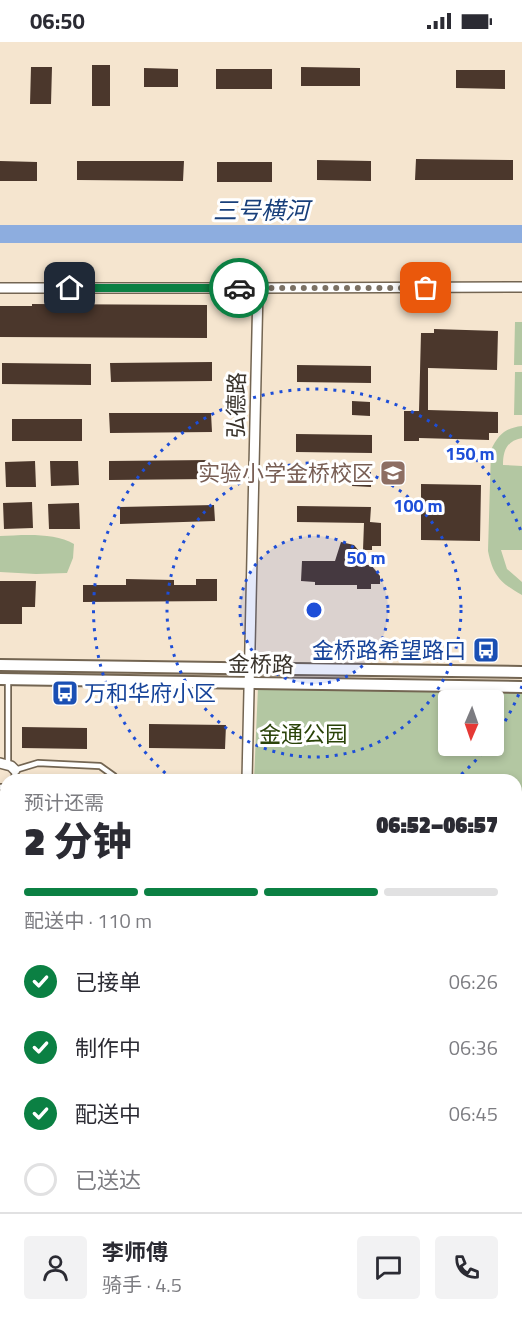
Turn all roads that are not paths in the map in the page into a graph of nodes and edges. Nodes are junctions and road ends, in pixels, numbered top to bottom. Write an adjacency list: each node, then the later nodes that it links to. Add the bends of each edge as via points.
1 (522, 287): 3 (street)
2 (0, 288): 3 (street)
3 (258, 288): 5 (street, 弘德路)
4 (0, 665): 5 (street, 金桥路)
5 (248, 668): 6 (street, 金桥路); 11 (street, 弘德路)
6 (522, 672)
7 (4, 679): 8 (street, 金桥路); 9 (lane)
8 (522, 687)
9 (9, 770): 10 (lane, via 38,763 100,766)
10 (111, 774)
11 (247, 774)

